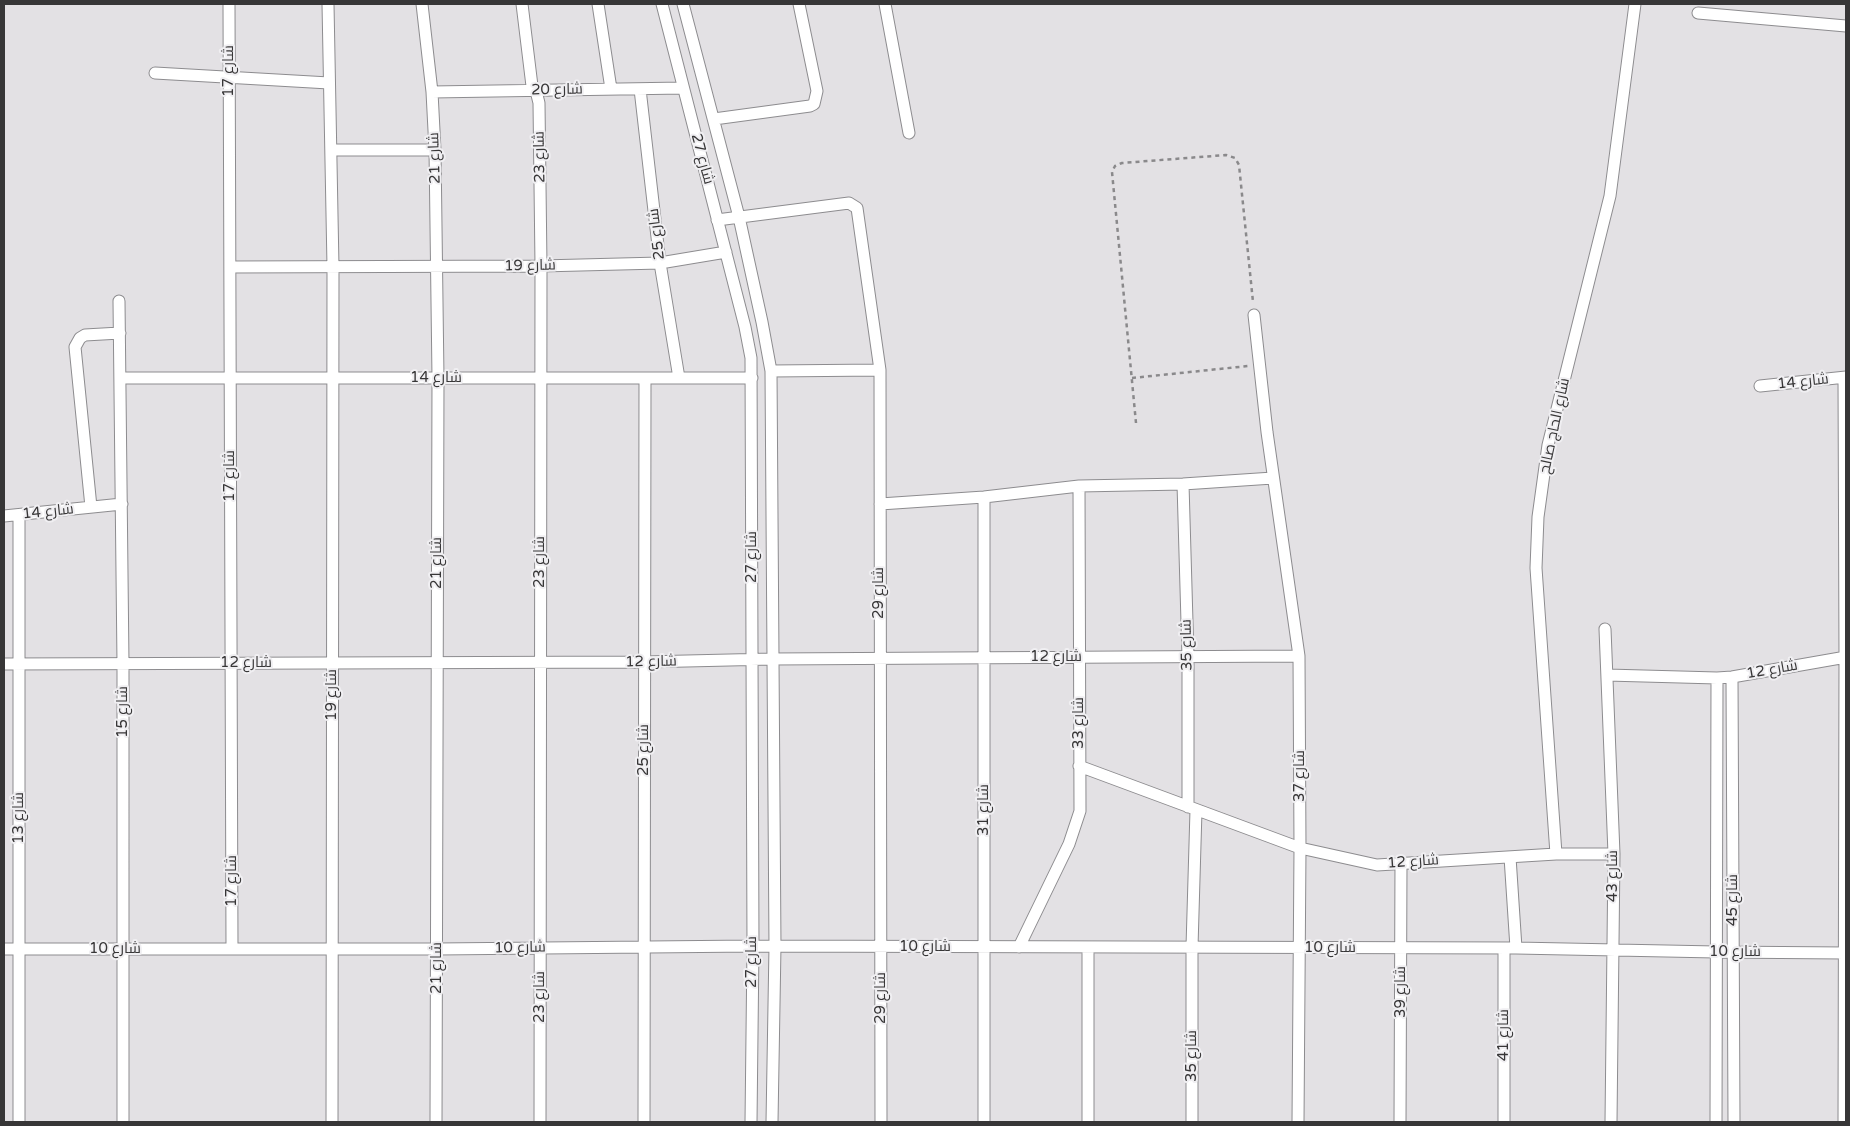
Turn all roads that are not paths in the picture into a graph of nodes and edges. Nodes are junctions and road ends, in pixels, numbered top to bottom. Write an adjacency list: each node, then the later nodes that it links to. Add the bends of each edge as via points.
1 (229, 4): 14 (street, شارع 17)
2 (328, 4): 15 (street, شارع 19)
3 (422, 4): 20 (street, شارع 21)
4 (522, 4): 19 (street, شارع 23, via 532,86)
5 (598, 4): 17 (street)
6 (662, 4): 16 (street, شارع 27)
7 (684, 4): 21 (street, شارع 27)
8 (799, 4): 21 (street, via 817,91 814,104)
9 (885, 4): 22 (street)
10 (1635, 4): 80 (street, شارع الحاج صالح, via 1610,196 1548,445 1538,517 1536,568)
11 (1698, 13): 12 (street)
12 (1846, 26)
13 (154, 73): 14 (street)
14 (229, 77): 15 (street); 30 (street, شارع 17)
15 (330, 83): 23 (street, شارع 19)
16 (683, 88): 18 (street, شارع 20); 26 (street, شارع 27)
17 (611, 89): 18 (street, شارع 20); 19 (street, شارع 20)
18 (640, 89): 28 (street, شارع 25)
19 (536, 91): 20 (street, شارع 20); 29 (street, شارع 23, via 539,103)
20 (432, 92): 24 (street, شارع 21)
21 (714, 119): 25 (street, شارع 27)
22 (909, 134)
23 (331, 150): 24 (street); 31 (street, شارع 19)
24 (435, 150): 32 (street, شارع 21)
25 (739, 217): 26 (street, شارع 29); 36 (street, شارع 29, via 849,204 857,208); 37 (street, شارع 27)
26 (718, 220): 27 (street, شارع 27)
27 (726, 252): 28 (street, شارع 19); 45 (street, شارع 27, via 745,326)
28 (660, 263): 29 (street, شارع 19); 44 (street, شارع 25)
29 (541, 266): 32 (street, شارع 19); 42 (street, شارع 23)
30 (230, 267): 31 (street, شارع 19); 39 (street, شارع 17)
31 (333, 267): 32 (street, شارع 19); 40 (street, شارع 19)
32 (437, 267): 41 (street, شارع 21)
33 (120, 301): 35 (street, شارع 15)
34 (1254, 315): 48 (street, شارع 37)
35 (120, 333): 38 (street, شارع 15); 54 (street, via 85,335 75,347)
36 (880, 370): 37 (street); 53 (street, شارع 29)
37 (771, 371): 65 (street, شارع 27)
38 (120, 378): 39 (street, شارع 14); 52 (street, شارع 15)
39 (230, 378): 40 (street, شارع 14); 68 (street, شارع 17)
40 (333, 378): 41 (street, شارع 14); 69 (street, شارع 19)
41 (438, 378): 42 (street, شارع 14); 70 (street, شارع 21)
42 (541, 378): 43 (street, شارع 14); 66 (street, شارع 23)
43 (645, 378): 44 (street, شارع 14); 67 (street, شارع 25)
44 (679, 378): 45 (street, شارع 14)
45 (752, 378): 64 (street, شارع 27)
46 (1845, 378): 47 (street, شارع 14); 61 (street)
47 (1760, 386)
48 (1273, 478): 49 (street); 58 (street, شارع 37)
49 (1183, 484): 50 (street); 60 (street, شارع 35)
50 (1079, 486): 51 (street); 59 (street, شارع 33)
51 (984, 497): 53 (street); 63 (street, شارع 31)
52 (122, 504): 54 (street, شارع 14); 73 (street, شارع 15)
53 (880, 504): 62 (street, شارع 29)
54 (91, 508): 55 (street, شارع 14)
55 (19, 515): 56 (street, شارع 14); 72 (street, شارع 13)
56 (4, 516)
57 (1605, 629): 74 (street, شارع 43)
58 (1299, 656): 60 (street, شارع 12); 79 (street, شارع 37)
59 (1079, 657): 60 (street, شارع 12); 63 (street, شارع 12); 77 (street, شارع 33)
60 (1188, 657): 78 (street, شارع 35)
61 (1846, 657): 75 (street, شارع 12); 105 (street)
62 (879, 658): 63 (street, شارع 12); 65 (street, شارع 12); 87 (street, شارع 29)
63 (983, 658): 88 (street, شارع 31)
64 (752, 659): 65 (street, شارع 12); 67 (street, شارع 12); 84 (street, شارع 27)
65 (772, 659): 85 (street, شارع 27)
66 (540, 662): 67 (street, شارع 12); 70 (street, شارع 12); 93 (street, شارع 23)
67 (644, 662): 86 (street, شارع 25)
68 (231, 663): 69 (street, شارع 12); 73 (street, شارع 12); 92 (street, شارع 17)
69 (333, 663): 70 (street, شارع 12); 100 (street, شارع 19)
70 (437, 663): 101 (street, شارع 21)
71 (4, 664): 72 (street, شارع 12)
72 (19, 664): 73 (street, شارع 12); 98 (street, شارع 13)
73 (123, 664): 99 (street, شارع 15)
74 (1608, 675): 76 (street, شارع 12); 81 (street, شارع 43)
75 (1732, 677): 76 (street, شارع 12); 104 (street, شارع 45)
76 (1716, 678): 103 (street, شارع 45)
77 (1079, 766): 78 (street, شارع 12); 89 (street, شارع 33, via 1080,811 1074,833)
78 (1192, 808): 79 (street, شارع 12); 91 (street, شارع 35)
79 (1300, 848): 83 (street, شارع 12, via 1377,865); 94 (street, شارع 37)
80 (1556, 854): 81 (street, شارع 12); 82 (street, شارع 12)
81 (1614, 854): 102 (street, شارع 43)
82 (1510, 857): 83 (street, شارع 12); 96 (street, شارع 41)
83 (1401, 862): 95 (street, شارع 39)
84 (753, 946): 85 (street, شارع 10); 86 (street, شارع 10); 112 (street, شارع 27)
85 (775, 946): 87 (street, شارع 10); 113 (street, شارع 27)
86 (644, 947): 93 (street, شارع 10); 111 (street, شارع 25)
87 (881, 947): 88 (street, شارع 10); 114 (street, شارع 29)
88 (984, 947): 89 (street, شارع 10); 115 (street, شارع 31)
89 (1019, 947): 90 (street, شارع 10)
90 (1088, 947): 91 (street, شارع 10); 116 (street)
91 (1192, 947): 94 (street, شارع 10); 117 (street, شارع 35)
92 (232, 948): 99 (street, شارع 10); 100 (street, شارع 10)
93 (540, 948): 101 (street, شارع 10); 110 (street, شارع 23)
94 (1298, 948): 95 (street, شارع 10); 118 (street, شارع 37)
95 (1401, 948): 96 (street, شارع 10); 119 (street, شارع 39)
96 (1510, 948): 102 (street, شارع 10); 120 (street, شارع 41)
97 (4, 949): 98 (street, شارع 10)
98 (19, 949): 99 (street, شارع 10); 106 (street, شارع 13)
99 (123, 949): 107 (street, شارع 15)
100 (331, 949): 101 (street, شارع 10); 108 (street, شارع 19)
101 (437, 949): 109 (street, شارع 21)
102 (1614, 949): 103 (street, شارع 10); 121 (street, شارع 43)
103 (1716, 952): 104 (street, شارع 10); 122 (street, شارع 45)
104 (1733, 952): 105 (street, شارع 10); 123 (street, شارع 45)
105 (1845, 953): 124 (street)
106 (19, 1122)
107 (123, 1122)
108 (332, 1122)
109 (436, 1122)
110 (540, 1122)
111 (644, 1122)
112 (751, 1122)
113 (772, 1122)
114 (881, 1122)
115 (984, 1122)
116 (1088, 1122)
117 (1192, 1122)
118 (1298, 1122)
119 (1400, 1122)
120 (1504, 1122)
121 (1611, 1122)
122 (1716, 1122)
123 (1734, 1122)
124 (1844, 1122)

